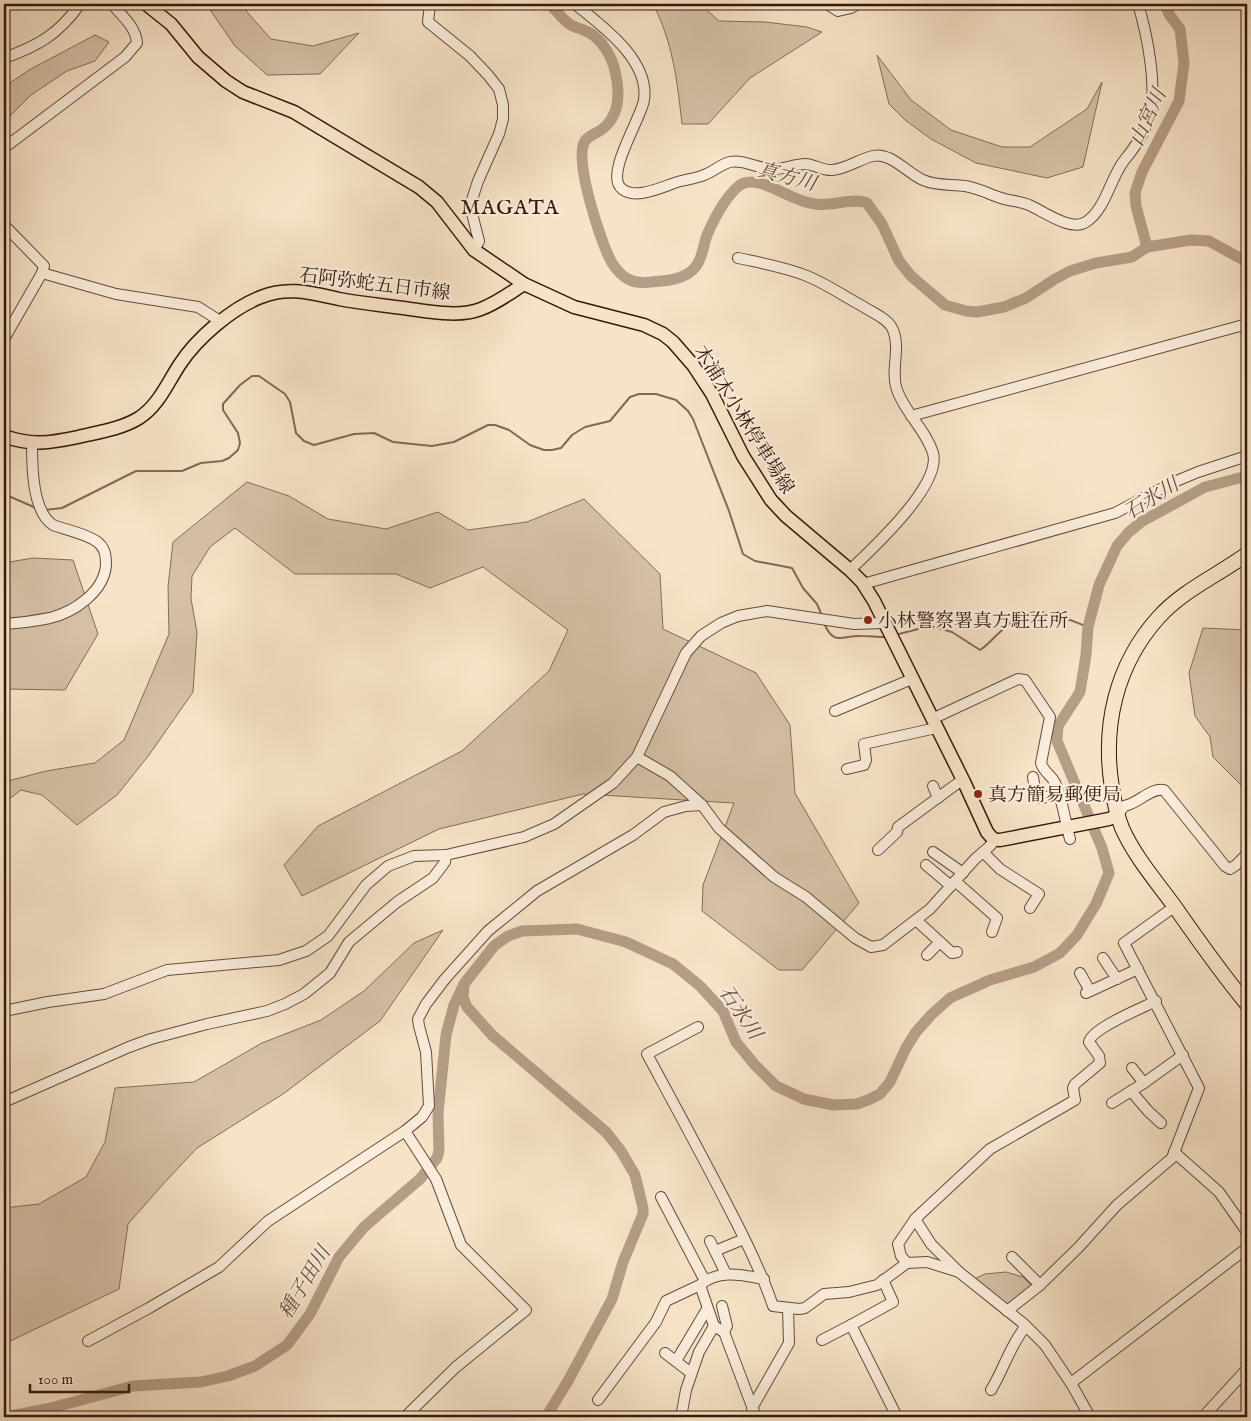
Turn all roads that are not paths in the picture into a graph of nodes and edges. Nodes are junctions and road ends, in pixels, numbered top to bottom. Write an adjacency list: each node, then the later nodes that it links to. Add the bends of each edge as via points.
1 (80, 4): 9 (street, via 50,37)
2 (112, 4): 10 (street, via 133,29 137,43 124,57)
3 (146, 4): 12 (main road, 木浦木小林停車場線, via 171,24 198,57 226,81 243,92 294,112 419,188 437,202)
4 (430, 4): 12 (street, via 428,22 488,75 499,89 503,105 499,134 470,206 479,241)
5 (575, 4): 8 (street, via 607,31 632,58 642,76 644,99 621,157 616,179 626,191 648,192 700,177 730,162 770,169 806,164 833,170 876,155 884,156 928,182 976,188 1027,204 1074,225 1085,223 1099,208 1148,121 1151,65)
6 (827, 4): 7 (street, via 838,12)
7 (857, 4)
8 (1138, 4)
9 (4, 58)
10 (4, 148)
11 (4, 225): 14 (street, via 43,264)
12 (474, 250): 15 (main road, 木浦木小林停車場線)
13 (738, 258): 19 (street, via 806,275 891,326 896,339 896,388)
14 (42, 273): 16 (street, via 116,294 198,307); 18 (street)
15 (524, 284): 16 (main road, 石阿弥蛇五日市線, via 480,310 454,313 279,291 240,307); 24 (main road, 木浦木小林停車場線, via 574,307 644,325 673,342 693,364 712,394 743,456 772,500 786,516)
16 (220, 321): 21 (main road, 石阿弥蛇五日市線, via 181,362 162,394 141,417 110,430 56,442)
17 (1247, 324): 19 (street)
18 (4, 340)
19 (911, 416): 24 (street, via 933,453 933,470 918,497)
20 (4, 436): 21 (main road, 石阿弥蛇五日市線)
21 (32, 443): 27 (street, via 37,497 42,514 53,525 96,541 105,552 106,567 103,580 91,595 70,611 50,618)
22 (1247, 456): 25 (street, via 1174,482 1115,513)
23 (1247, 554): 39 (highway, via 1171,605 1131,656 1121,678 1108,735)
24 (850, 570): 25 (main road, 木浦木小林停車場線)
25 (863, 584): 26 (main road, 木浦木小林停車場線)
26 (884, 623): 28 (main road, 木浦木小林停車場線); 31 (street, via 854,624 767,611 721,623 686,653)
27 (4, 624)
28 (912, 679): 29 (street); 30 (main road, 木浦木小林停車場線)
29 (835, 710)
30 (934, 723): 32 (street, via 864,744 864,765); 34 (main road, 木浦木小林停車場線); 36 (street, via 1018,679 1025,680 1050,717 1042,763 1043,769 1054,780)
31 (637, 757): 38 (street, via 670,776); 46 (street, via 613,783 554,824 524,837)
32 (847, 769)
33 (1034, 777): 36 (street, via 1036,796)
34 (962, 780): 37 (street); 41 (main road, 木浦木小林停車場線)
35 (933, 786): 37 (street)
36 (1059, 795): 40 (street)
37 (938, 798): 42 (street, via 898,827 897,832)
38 (702, 805): 52 (street, via 720,828 774,877 806,897 855,938 871,947 883,945); 72 (street, via 664,812 633,835 537,891 488,931 445,979 418,1018 426,1052 429,1106)
39 (1113, 817): 40 (main road); 45 (street, via 1124,806 1162,789 1224,866 1230,869 1236,866); 50 (highway)
40 (1068, 830): 41 (main road)
41 (994, 840): 44 (street)
42 (878, 850)
43 (933, 852): 48 (street)
44 (983, 852): 48 (street); 51 (street, via 1000,869 1039,894)
45 (1247, 854)
46 (446, 855): 63 (street, via 414,856 388,866 366,885 328,936 306,951 279,960 167,970 104,994); 69 (street, via 445,862 433,878 397,902 349,942 330,973 285,1004 150,1039)
47 (926, 866): 49 (street)
48 (963, 873): 49 (street)
49 (953, 884): 52 (street); 53 (street, via 997,918)
50 (1174, 906): 58 (street, via 1124,943); 62 (highway)
51 (1030, 908)
52 (916, 920): 54 (street)
53 (992, 932)
54 (940, 942): 55 (street, via 952,953); 56 (street)
55 (957, 952)
56 (927, 955)
57 (1103, 958): 60 (street)
58 (1138, 969): 60 (street); 61 (street)
59 (1080, 973): 60 (street, via 1088,992)
60 (1117, 979)
61 (1156, 1001): 65 (street); 75 (street, via 1108,1024 1090,1037 1089,1042 1099,1056 1100,1064 1075,1084 1075,1100 990,1149)
62 (1247, 1004)
63 (4, 1011)
64 (698, 1027): 77 (street, via 647,1054)
65 (1183, 1055): 67 (street); 73 (street, via 1199,1088)
66 (1132, 1068): 67 (street)
67 (1144, 1083): 68 (street)
68 (1131, 1091): 70 (street); 71 (street)
69 (4, 1102)
70 (1112, 1103)
71 (1161, 1123)
72 (405, 1131): 98 (street, via 268,1221 219,1267); 107 (street, via 436,1179 462,1245 526,1310 456,1367)
73 (1174, 1152): 76 (street, via 1219,1192); 88 (street, via 1172,1158 1117,1205)
74 (661, 1197): 87 (street)
75 (915, 1219): 82 (street, via 898,1244); 83 (street, via 931,1244)
76 (1247, 1232)
77 (744, 1239): 80 (street); 85 (street)
78 (710, 1241): 80 (street)
79 (1247, 1248): 103 (street)
80 (715, 1251): 84 (street)
81 (1012, 1257): 88 (street)
82 (907, 1263): 83 (street, via 927,1262); 86 (street)
83 (959, 1272): 92 (street)
84 (726, 1274): 85 (street); 87 (street)
85 (764, 1279): 90 (street, via 773,1306)
86 (883, 1280): 90 (street, via 877,1285 849,1292 824,1294 805,1308); 93 (street, via 892,1302)
87 (703, 1283): 91 (street); 105 (street, via 666,1301 656,1322)
88 (1040, 1285): 92 (street)
89 (722, 1306): 96 (street, via 727,1326)
90 (788, 1308): 106 (street, via 789,1343)
91 (707, 1309): 94 (street); 100 (street)
92 (1007, 1311): 95 (street)
93 (851, 1325): 97 (street); 109 (street)
94 (714, 1326): 96 (street); 102 (street, via 698,1352)
95 (1026, 1326): 103 (street, via 1045,1345); 104 (street, via 1016,1338)
96 (724, 1332): 106 (street)
97 (822, 1340)
98 (88, 1341)
99 (665, 1353): 100 (street)
100 (676, 1361): 102 (street)
101 (1247, 1369): 111 (street)
102 (691, 1374): 108 (street)
103 (1071, 1383): 110 (street)
104 (991, 1390)
105 (598, 1400)
106 (754, 1413)
107 (405, 1417)
108 (681, 1417)
109 (897, 1417)
110 (1090, 1417)
111 (1203, 1417)

